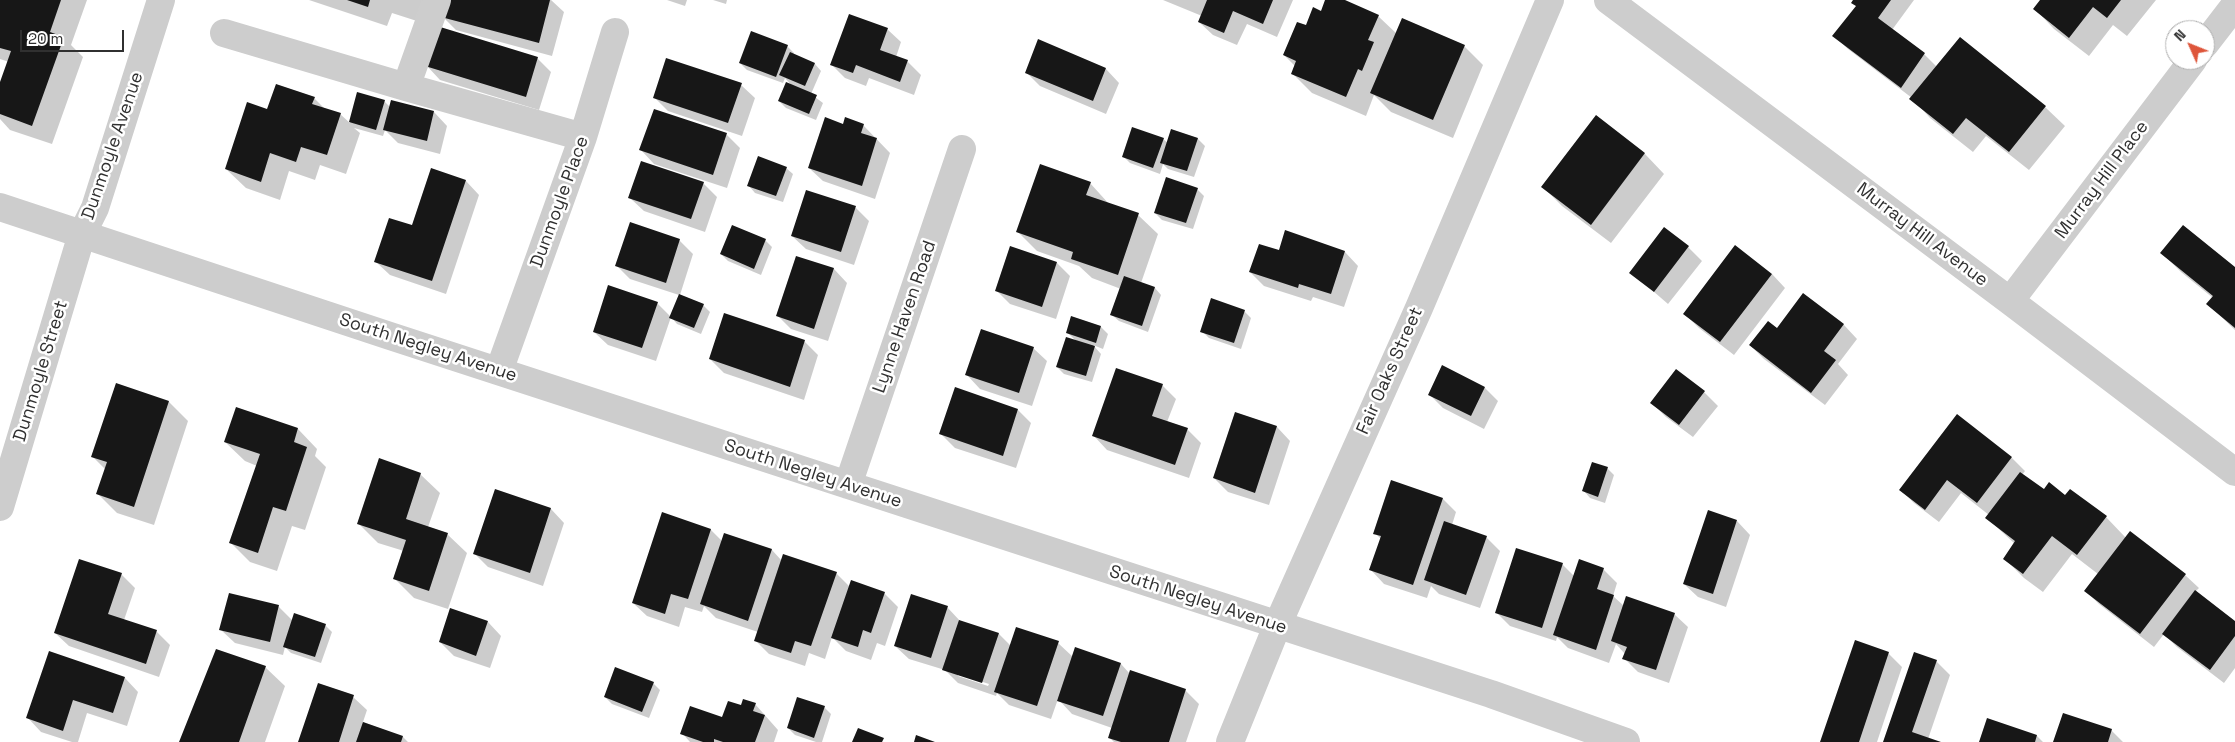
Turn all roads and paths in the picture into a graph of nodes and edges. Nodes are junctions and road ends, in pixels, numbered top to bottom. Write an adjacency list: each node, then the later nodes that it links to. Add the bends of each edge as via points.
1 (161, 0): 14 (street, Dunmoyle Avenue, via 95,208)
2 (437, 0): 10 (street)
3 (1550, 0): 20 (street, Fair Oaks Street, via 1419,308)
4 (1608, 0): 15 (street, Murray Hill Avenue)
5 (2235, 5): 6 (street)
6 (2215, 31)
7 (615, 32): 11 (street, Dunmoyle Place)
8 (224, 33): 10 (street)
9 (2185, 70): 15 (street, Murray Hill Place)
10 (406, 87): 11 (street)
11 (583, 137): 16 (street, Dunmoyle Place)
12 (962, 149): 18 (street, Lynne Haven Road)
13 (0, 206): 14 (street, South Negley Avenue)
14 (82, 234): 16 (street, South Negley Avenue); 19 (street, Dunmoyle Street)
15 (2010, 301): 17 (street, Murray Hill Avenue)
16 (499, 371): 18 (street, South Negley Avenue)
17 (2235, 472)
18 (848, 485): 20 (street, South Negley Avenue)
19 (0, 507)
20 (1277, 626): 21 (street, Fair Oaks Street); 22 (street, South Negley Avenue, via 1491,694)
21 (1230, 742)
22 (1626, 742)

